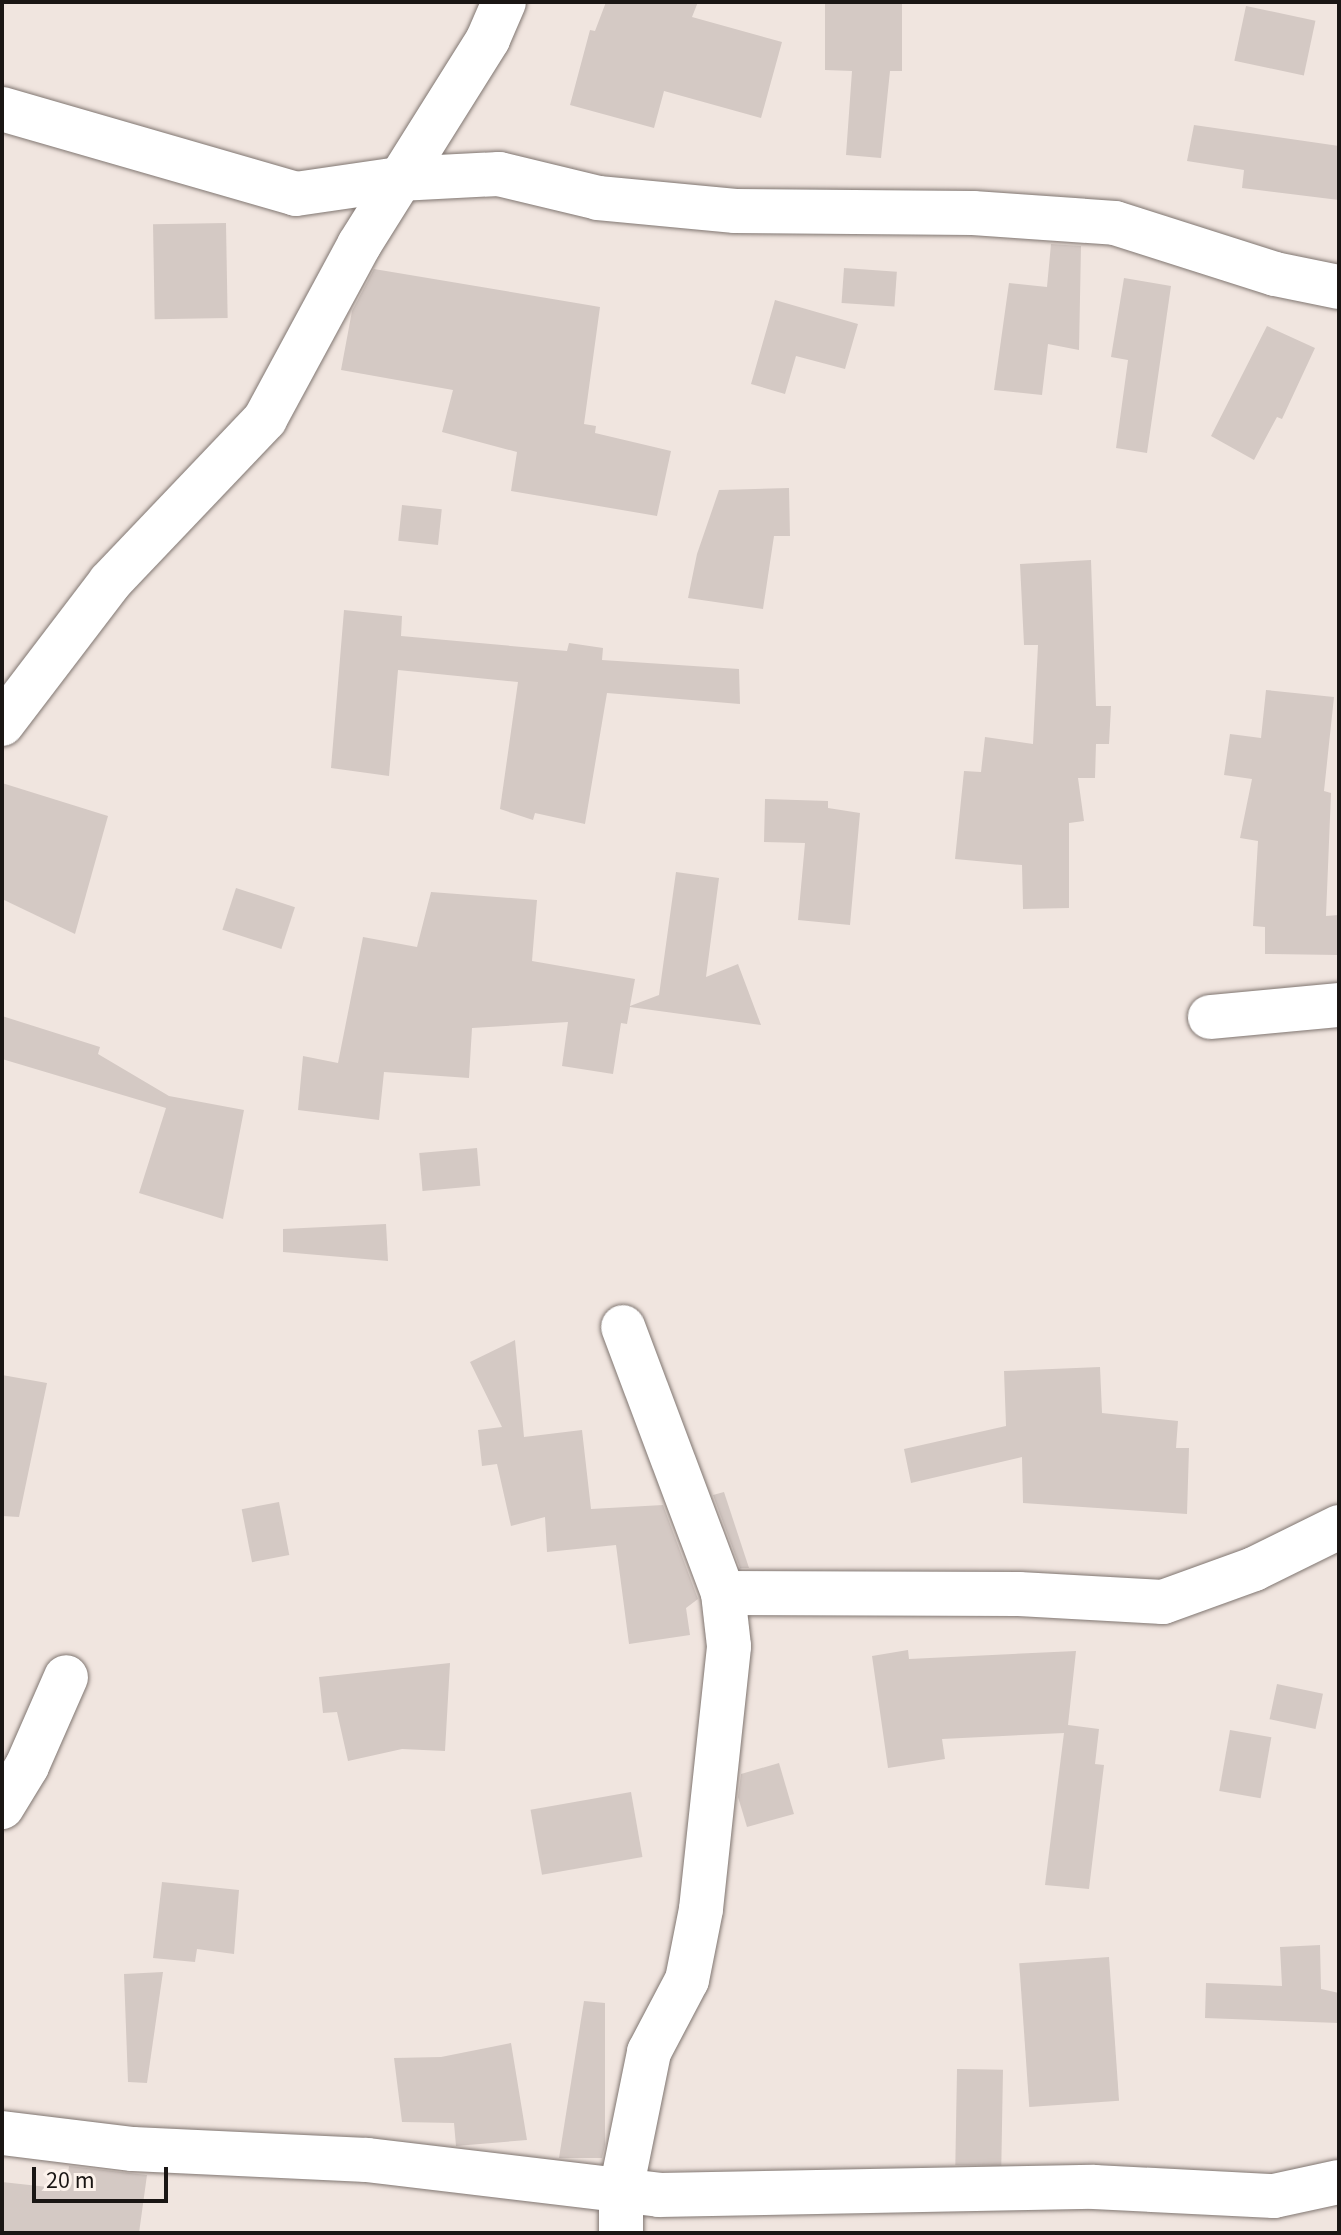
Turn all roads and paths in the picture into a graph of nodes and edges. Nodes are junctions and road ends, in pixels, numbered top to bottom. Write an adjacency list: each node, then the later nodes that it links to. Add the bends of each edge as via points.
1 (504, 2): 3 (street, via 488,39)
2 (2, 109): 3 (street, via 296,194)
3 (399, 179): 4 (street, via 499,174 598,198 735,211 973,213 1115,223 1275,274); 5 (street, via 265,419 110,582)
4 (1339, 287)
5 (2, 724)
6 (1339, 1005): 7 (street)
7 (1210, 1017)
8 (623, 1327): 10 (street)
9 (1339, 1527): 10 (street, via 1254,1569 1163,1602 1019,1594)
10 (723, 1593): 15 (street, via 729,1646 701,1909 687,1980 649,2052)
11 (66, 1677): 12 (street, via 27,1766)
12 (2, 1807)
13 (2, 2133): 15 (street, via 133,2149 367,2160)
14 (1339, 2182): 16 (street)
15 (621, 2190): 16 (street, via 659,2195 1094,2187); 17 (street)
16 (1268, 2215)
17 (621, 2233)

